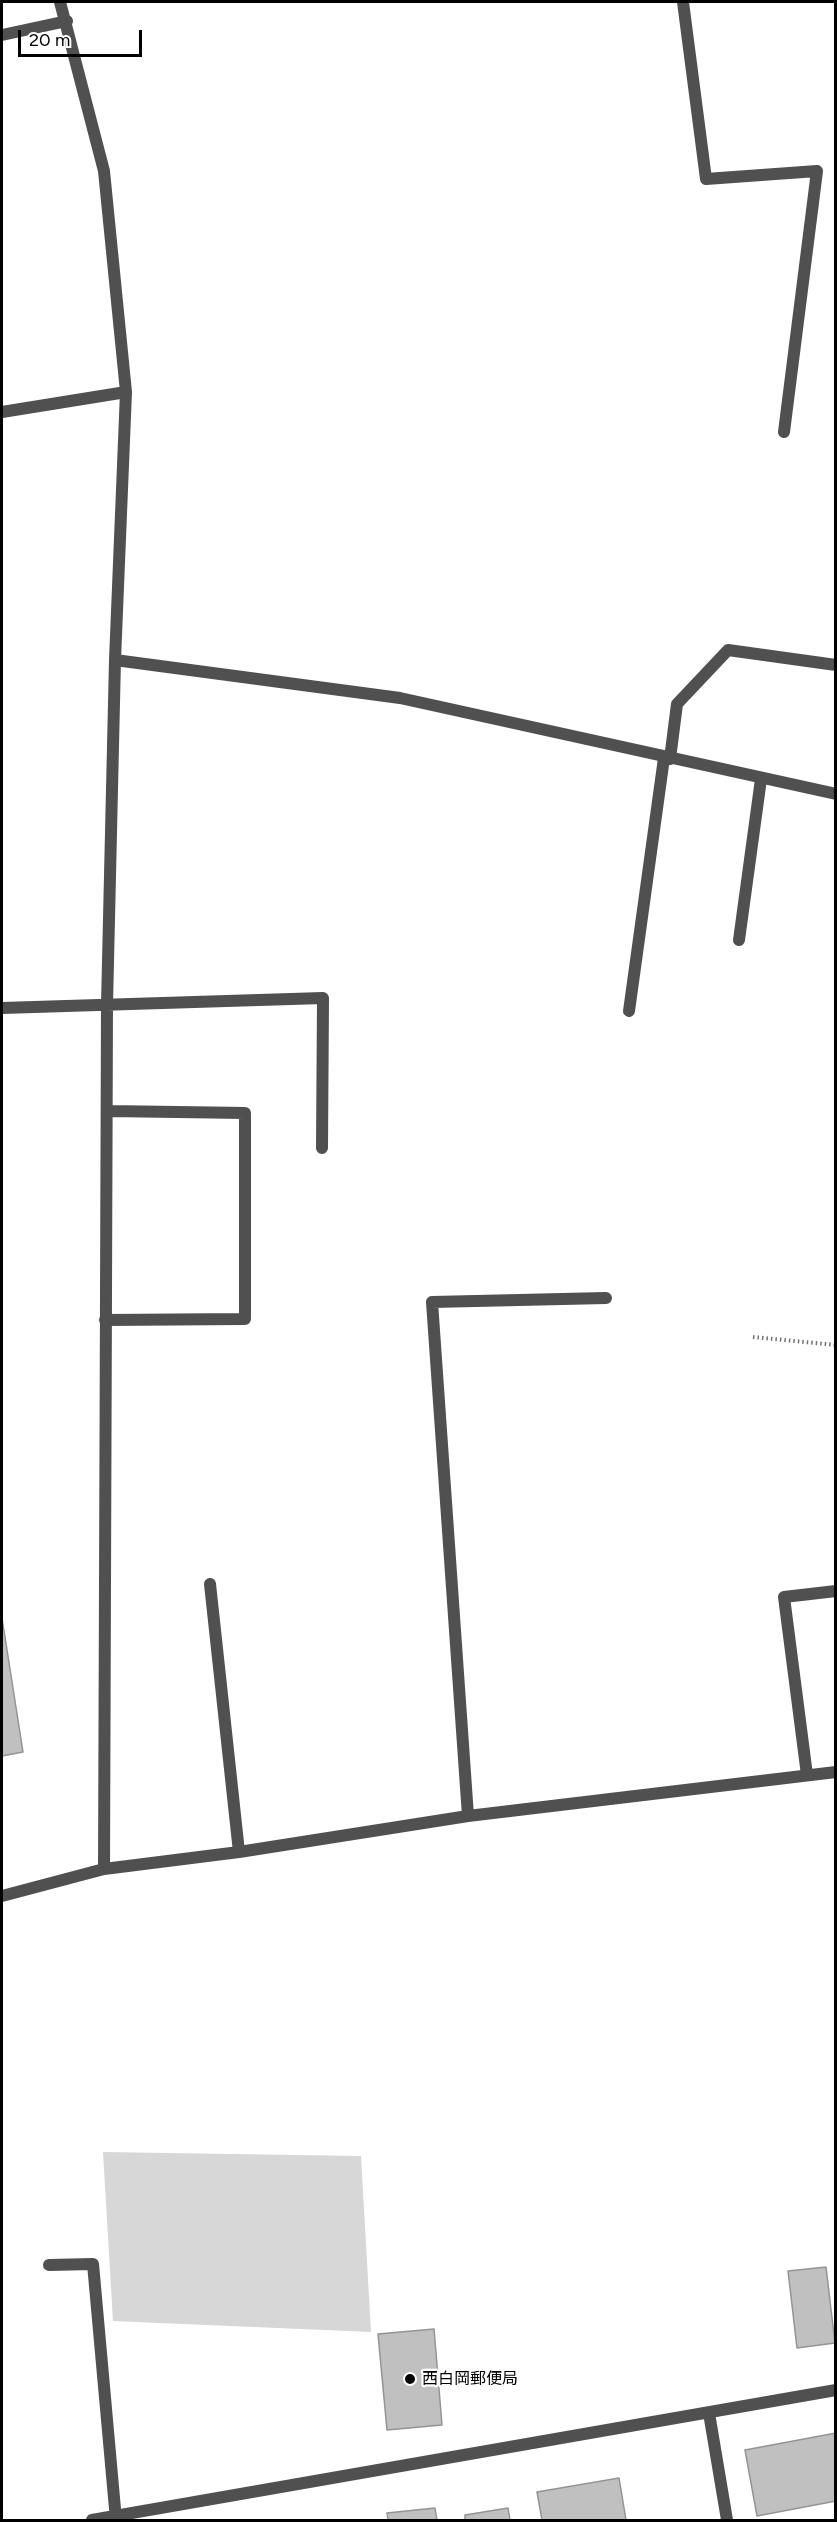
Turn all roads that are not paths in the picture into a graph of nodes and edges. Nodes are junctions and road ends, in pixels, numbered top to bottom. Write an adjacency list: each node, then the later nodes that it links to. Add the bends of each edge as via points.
1 (60, 2): 3 (street)
2 (683, 2): 7 (street, via 706,179 817,171)
3 (67, 21): 4 (street); 5 (street, via 104,171)
4 (2, 35)
5 (126, 392): 6 (street); 8 (street)
6 (2, 412)
7 (783, 432)
8 (115, 660): 10 (street, via 400,698); 14 (street)
9 (836, 665): 10 (street, via 728,650 677,704)
10 (668, 759): 11 (street); 16 (street)
11 (761, 779): 12 (street); 13 (street)
12 (836, 794)
13 (739, 940)
14 (107, 1005): 15 (street); 17 (street); 18 (street, via 323,998)
15 (2, 1008)
16 (629, 1011)
17 (108, 1111): 20 (street); 20 (street, via 245,1113 245,1319)
18 (322, 1148)
19 (606, 1298): 25 (street, via 432,1302)
20 (105, 1320): 27 (street)
21 (210, 1584): 26 (street)
22 (836, 1591): 24 (street, via 784,1597)
23 (836, 1772): 24 (street)
24 (807, 1775): 25 (street)
25 (468, 1816): 26 (street)
26 (239, 1852): 27 (street)
27 (104, 1869): 28 (street)
28 (2, 1896)
29 (49, 2265): 32 (street, via 93,2264)
30 (836, 2390): 31 (street)
31 (708, 2413): 32 (street); 34 (street)
32 (116, 2518): 33 (street)
33 (92, 2520)
34 (727, 2520)

